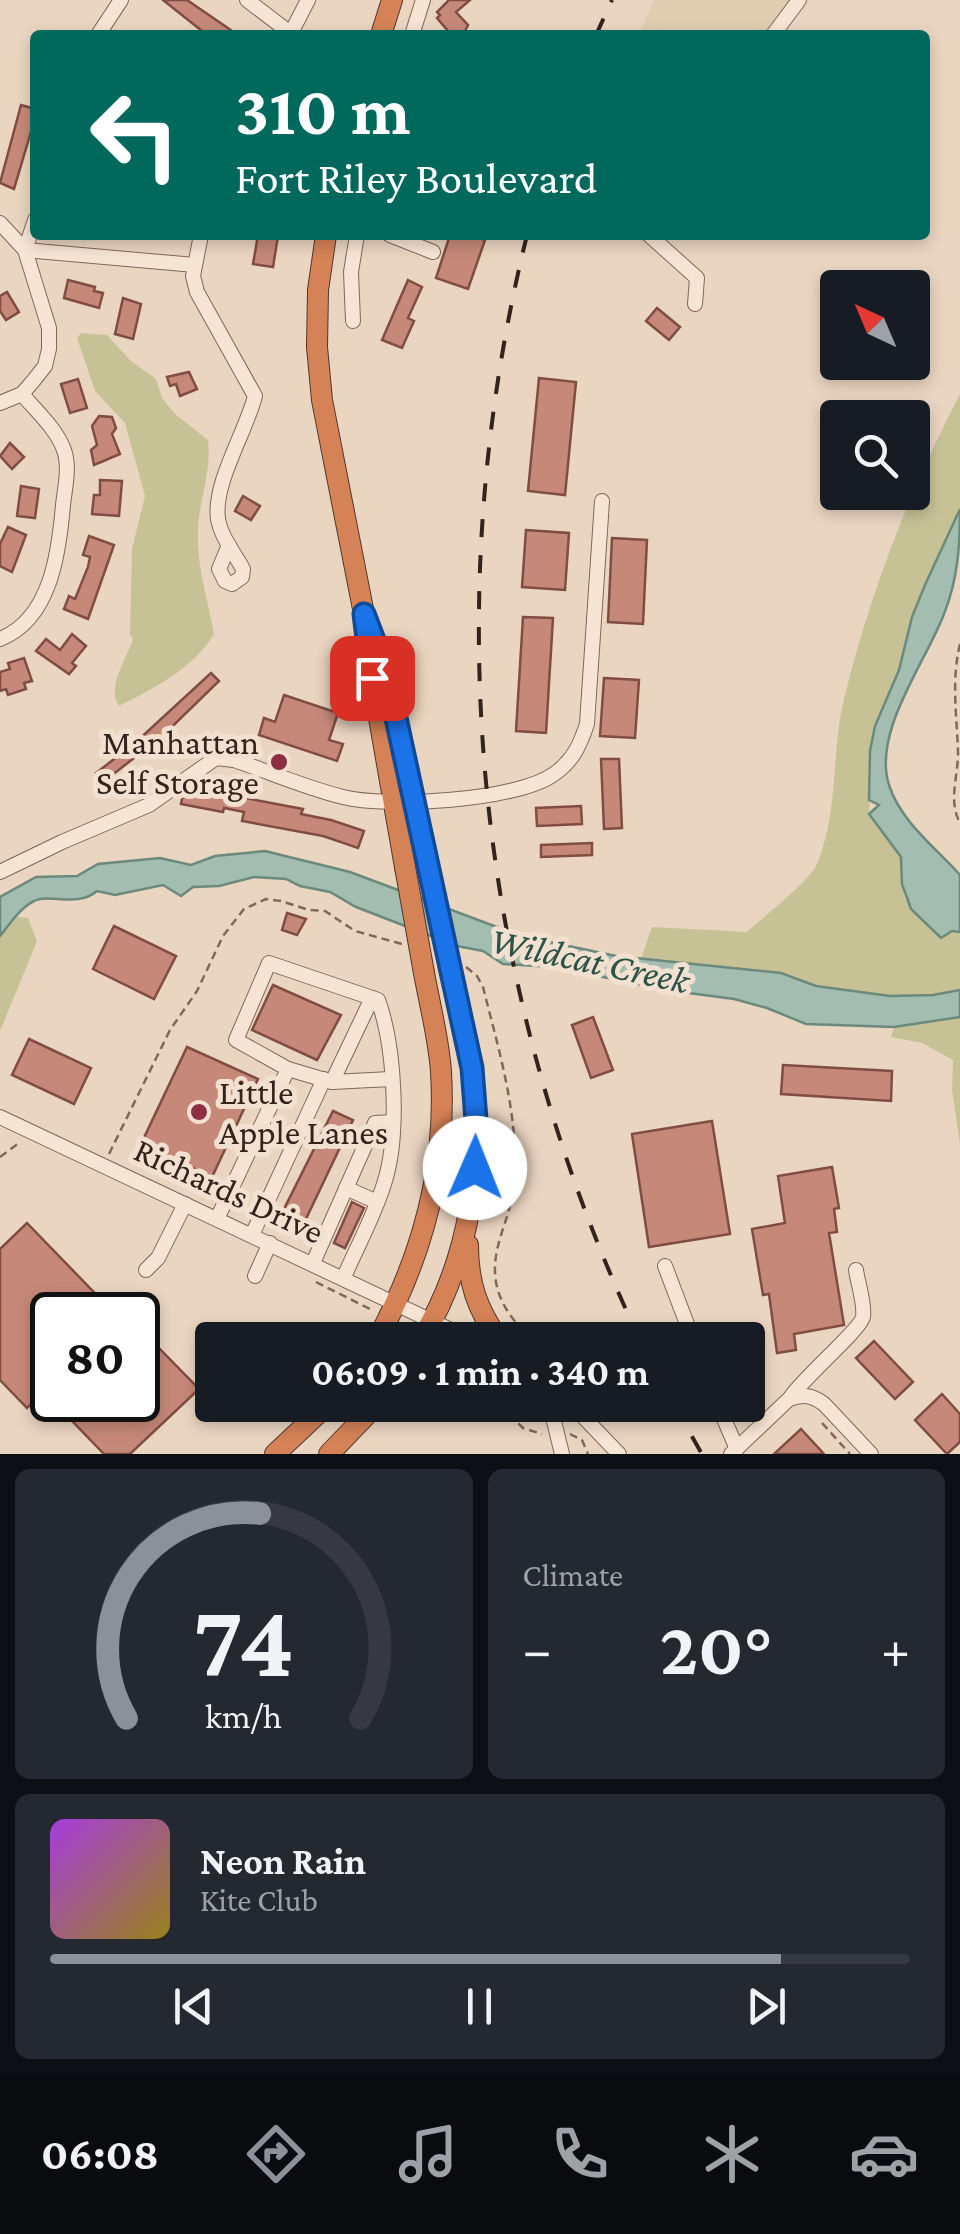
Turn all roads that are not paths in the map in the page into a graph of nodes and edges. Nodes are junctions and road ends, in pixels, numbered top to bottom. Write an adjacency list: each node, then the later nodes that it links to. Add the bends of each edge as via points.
1 (121, 0): 7 (street)
2 (247, 0): 8 (street)
3 (308, 0): 9 (street)
4 (392, 0): 10 (highway)
5 (423, 0): 11 (street)
6 (799, 0): 12 (street)
7 (101, 30)
8 (287, 30)
9 (294, 30)
10 (383, 30)
11 (414, 30)
12 (777, 30)
13 (0, 223): 20 (street)
14 (30, 235): 20 (street)
15 (200, 240): 22 (street)
16 (325, 240): 30 (highway, via 318,290 322,400 364,614 386,672)
17 (355, 240): 24 (street)
18 (403, 240): 21 (street)
19 (655, 240): 23 (street, via 697,278)
20 (25, 250): 22 (street); 25 (street, via 49,348 45,366)
21 (433, 252)
22 (194, 270): 28 (street, via 217,332 256,396 219,504)
23 (695, 304)
24 (353, 321)
25 (22, 394): 26 (street); 29 (street, via 57,435 67,472 52,577 29,621)
26 (0, 404)
27 (602, 502): 30 (street, via 587,724 577,752 553,776 515,789)
28 (229, 544)
29 (0, 639)
30 (404, 801): 31 (street, via 344,798 216,758 149,805); 42 (highway, bridge, via 430,876 472,1068 476,1120); 51 (highway, bridge, via 406,867 441,1068 440,1160 424,1232)
31 (0, 872)
32 (372, 998): 33 (street, via 269,963 236,1040); 34 (street, via 384,1017); 35 (street)
33 (288, 1069): 35 (street); 41 (street)
34 (391, 1079): 35 (street); 37 (street)
35 (328, 1080): 43 (street)
36 (0, 1117): 40 (street, Richards Drive)
37 (393, 1122): 38 (street, via 375,1122); 39 (street)
38 (346, 1188): 39 (street); 45 (street)
39 (377, 1202): 50 (street)
40 (185, 1204): 41 (street, Richards Drive); 47 (street)
41 (216, 1218): 43 (street, Richards Drive)
42 (469, 1218): 52 (highway); 55 (highway, via 469,1282)
43 (252, 1235): 44 (street, Richards Drive)
44 (270, 1243): 45 (street, Richards Drive); 49 (street)
45 (312, 1263): 50 (street, Richards Drive)
46 (665, 1266): 56 (street)
47 (146, 1270)
48 (856, 1270): 57 (street, via 864,1314 858,1328 800,1382)
49 (255, 1276)
50 (344, 1277): 51 (street, Richards Drive)
51 (398, 1302): 52 (street, Richards Drive); 53 (highway)
52 (434, 1320): 54 (street, Richards Drive)
53 (387, 1322)
54 (438, 1322)
55 (486, 1322)
56 (686, 1322)
57 (794, 1398): 63 (street); 68 (street, via 816,1398)
58 (309, 1422): 64 (highway)
59 (360, 1422): 65 (highway)
60 (554, 1422): 66 (street)
61 (588, 1422): 67 (street)
62 (724, 1422): 63 (street)
63 (734, 1451)
64 (275, 1454)
65 (329, 1454)
66 (562, 1454)
67 (619, 1454)
68 (871, 1454)

